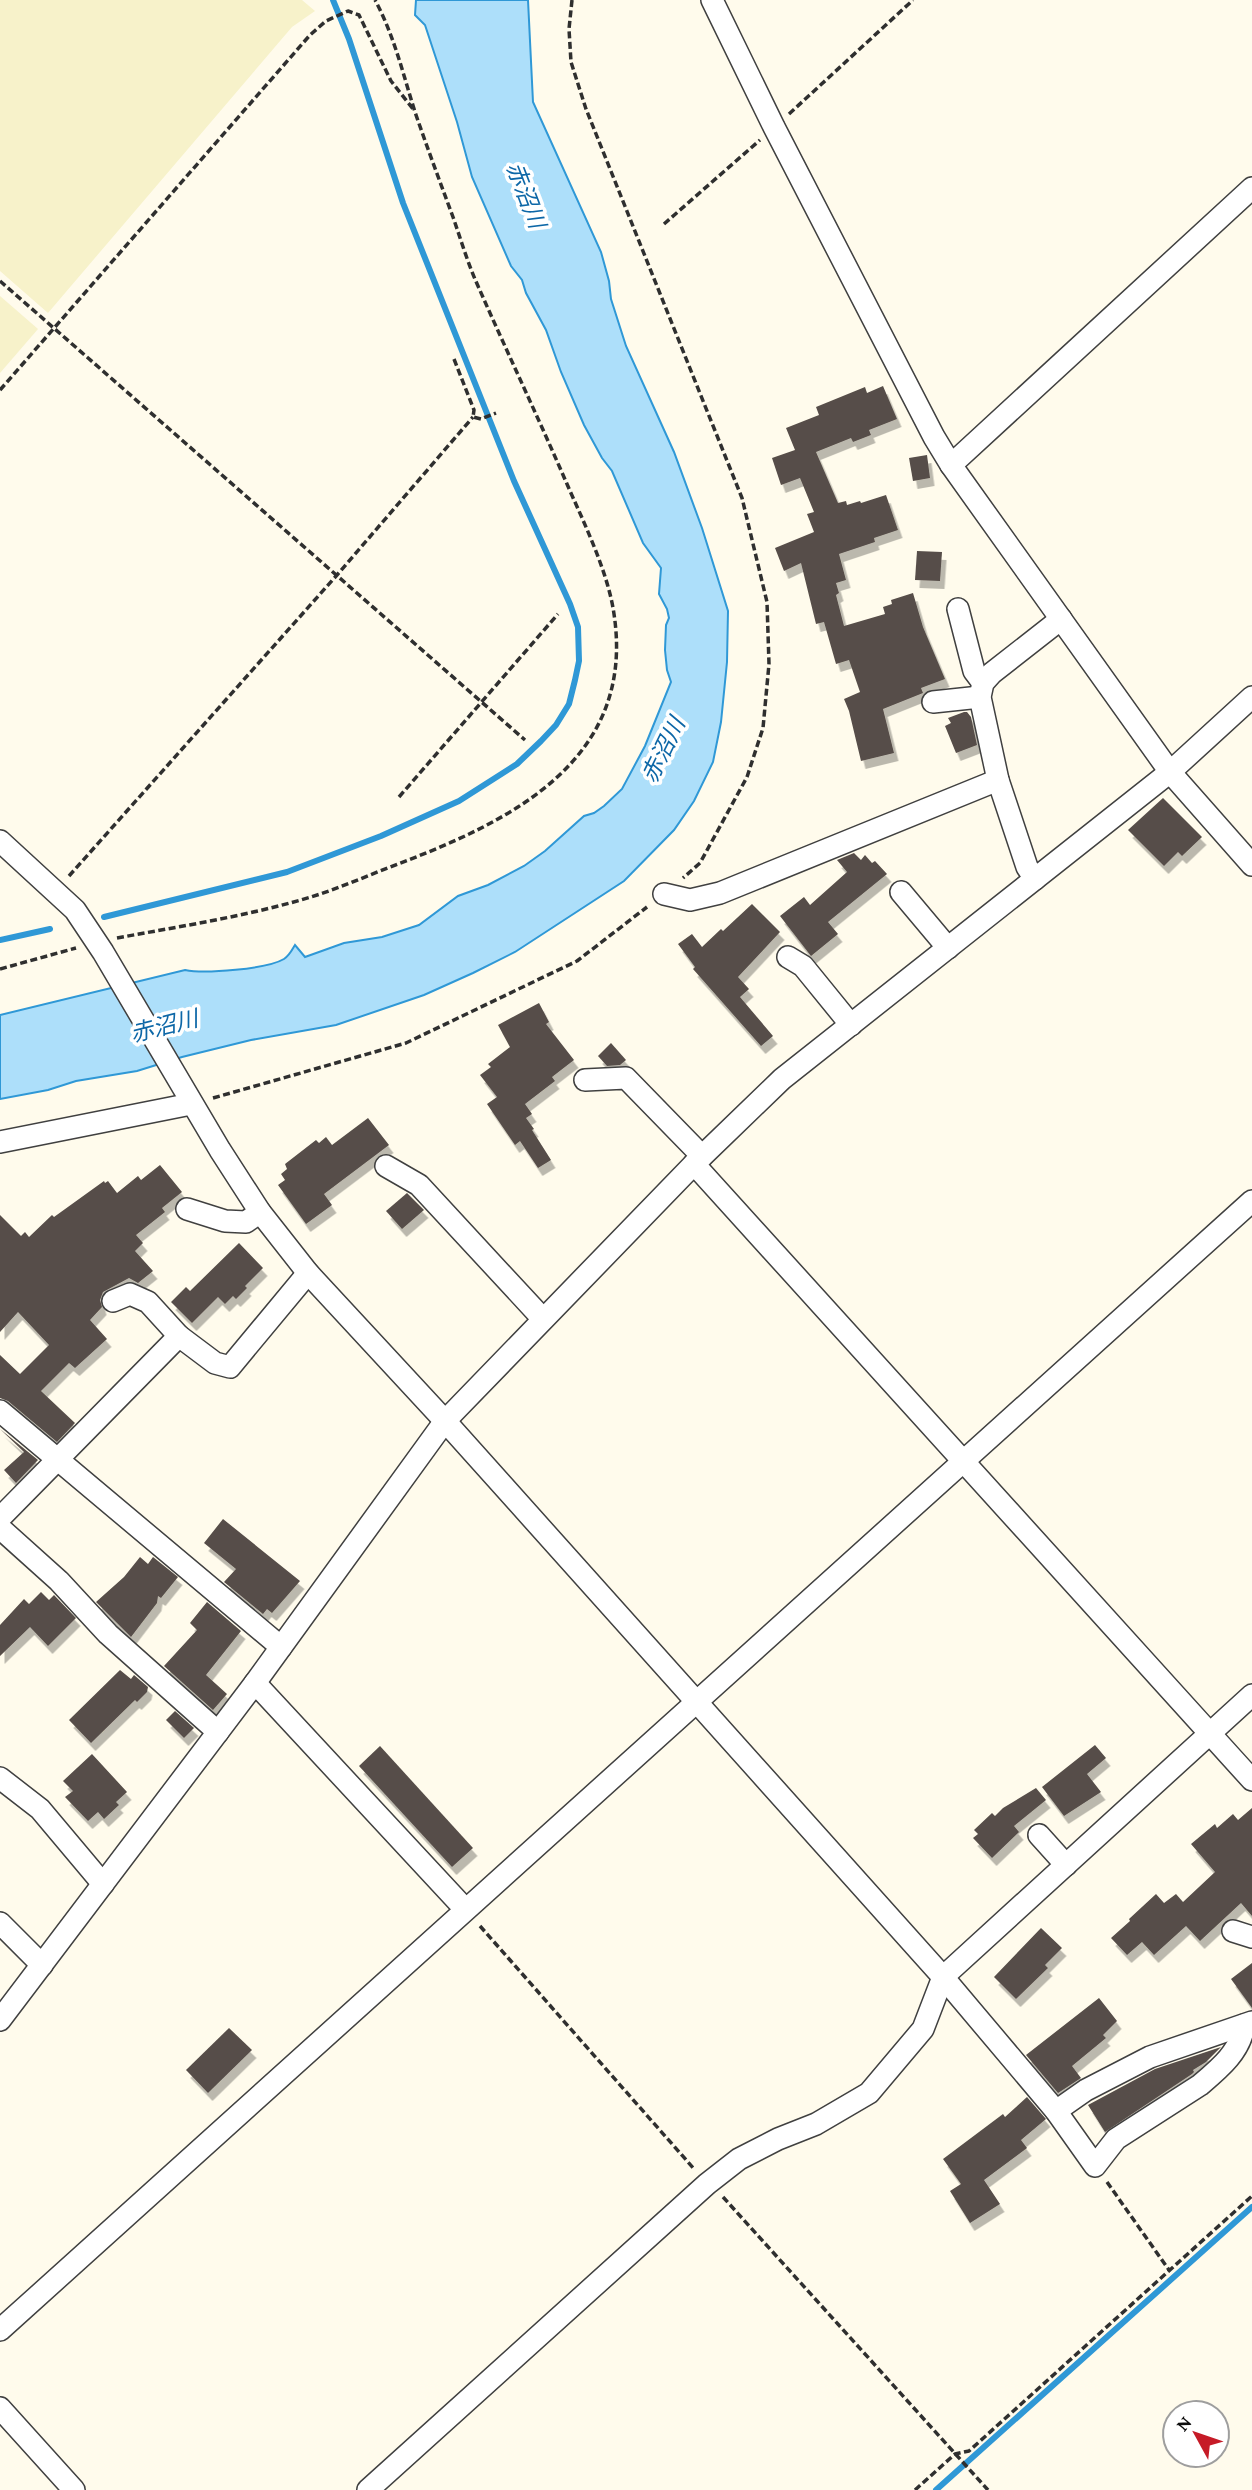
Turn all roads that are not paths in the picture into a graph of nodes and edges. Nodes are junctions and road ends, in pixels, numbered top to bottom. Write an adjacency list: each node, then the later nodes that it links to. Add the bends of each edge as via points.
1 (712, 0): 3 (street)
2 (1252, 188): 3 (street)
3 (951, 465): 5 (street)
4 (958, 609): 6 (street)
5 (1061, 619): 6 (street); 9 (street)
6 (981, 690): 8 (street); 10 (street)
7 (1252, 697): 9 (street)
8 (933, 702)
9 (1170, 772): 12 (street); 13 (street)
10 (998, 780): 13 (street); 15 (street, via 720,893 690,900)
11 (0, 841): 20 (street, via 75,910)
12 (1252, 865)
13 (1035, 879): 16 (street)
14 (901, 892): 16 (street)
15 (664, 894)
16 (948, 948): 18 (street)
17 (788, 957): 18 (street, via 803,966)
18 (851, 1025): 22 (street, via 782,1079)
19 (585, 1080): 22 (street, via 626,1077)
20 (191, 1104): 21 (street); 26 (street)
21 (0, 1142)
22 (698, 1160): 29 (street); 33 (street)
23 (386, 1166): 29 (street, via 419,1185)
24 (1252, 1200): 33 (street)
25 (187, 1209): 26 (street, via 225,1221 246,1222)
26 (260, 1212): 27 (street)
27 (308, 1273): 30 (street, via 230,1367 215,1363); 32 (street)
28 (113, 1301): 30 (street, via 130,1294 148,1303)
29 (543, 1319): 32 (street)
30 (179, 1336): 34 (street)
31 (0, 1411): 34 (street)
32 (445, 1421): 37 (street); 40 (street)
33 (963, 1461): 40 (street); 42 (street)
34 (57, 1462): 35 (street); 37 (street)
35 (0, 1518)
36 (0, 1528): 41 (street, via 59,1581 108,1634)
37 (281, 1647): 38 (street)
38 (255, 1683): 41 (street); 48 (street)
39 (1252, 1695): 42 (street)
40 (696, 1701): 48 (street); 51 (street)
41 (218, 1732): 47 (street)
42 (1210, 1733): 44 (street); 46 (street)
43 (0, 1778): 47 (street, via 40,1809)
44 (1252, 1780)
45 (1039, 1835): 46 (street)
46 (1066, 1865): 51 (street)
47 (103, 1884): 50 (street)
48 (465, 1909): 55 (street)
49 (0, 1923): 50 (street)
50 (42, 1965): 52 (street)
51 (943, 1978): 54 (street); 58 (street, via 923,2029 869,2093 816,2124 739,2159 707,2184)
52 (0, 2020)
53 (1248, 2023): 54 (street, via 1150,2057); 54 (street, via 1238,2046 1212,2075 1116,2139 1095,2166)
54 (1056, 2111)
55 (0, 2330)
56 (0, 2408): 57 (street)
57 (74, 2490)
58 (368, 2490)

